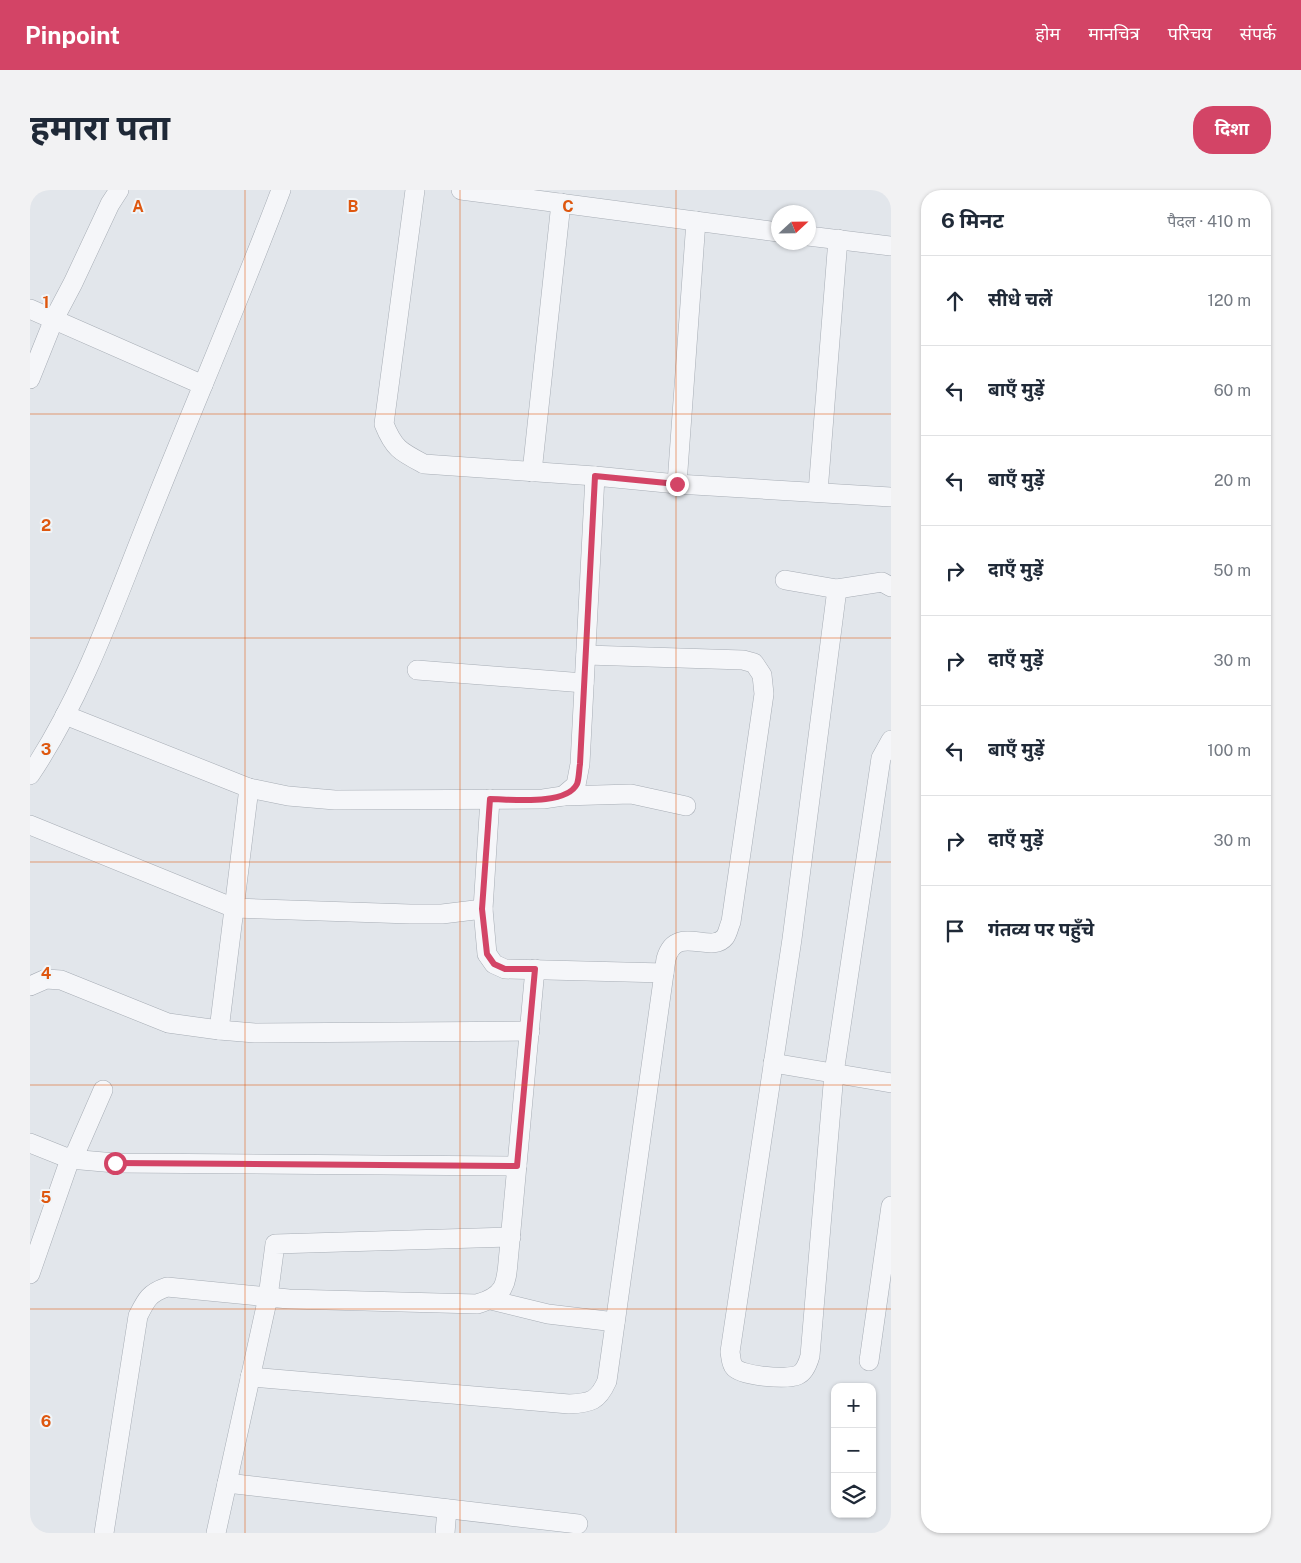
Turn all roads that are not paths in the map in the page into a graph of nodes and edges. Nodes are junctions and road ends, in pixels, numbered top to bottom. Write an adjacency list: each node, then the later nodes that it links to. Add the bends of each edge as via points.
1 (119, 190): 12 (street)
2 (281, 190): 14 (street)
3 (414, 190): 15 (street, via 384,424 391,440 403,454 424,464)
4 (461, 190): 5 (street)
5 (561, 203): 6 (street); 15 (street)
6 (696, 221): 7 (street); 17 (street)
7 (771, 231)
8 (816, 237): 9 (street)
9 (838, 240): 10 (street); 18 (street)
10 (891, 246)
11 (30, 309): 12 (street)
12 (54, 319): 13 (street); 14 (street)
13 (30, 379)
14 (203, 386): 26 (street, via 98,643)
15 (532, 472): 16 (street)
16 (595, 476): 17 (street); 23 (street)
17 (677, 484): 18 (street)
18 (818, 492): 19 (street)
19 (891, 497)
20 (785, 580): 22 (street)
21 (891, 587): 22 (street, via 882,582)
22 (837, 589): 41 (street)
23 (586, 655): 25 (street); 37 (street, via 743,660 754,663 762,675 764,694 731,922 725,937 716,943 686,940 668,950)
24 (417, 670): 25 (street)
25 (584, 682): 30 (street, via 580,764 576,785)
26 (65, 715): 28 (street); 29 (street)
27 (891, 740): 42 (street, via 882,758)
28 (30, 775)
29 (249, 788): 31 (street, via 288,796 335,800); 34 (street)
30 (563, 796): 31 (street); 32 (street, via 631,794)
31 (490, 799): 35 (street)
32 (686, 806)
33 (30, 825): 34 (street)
34 (234, 908): 35 (street, via 410,914); 39 (street)
35 (482, 909): 36 (street, via 487,954 494,964 505,969)
36 (535, 969): 37 (street); 40 (street)
37 (664, 973): 54 (street)
38 (30, 986): 39 (street, via 46,979 61,980 168,1023)
39 (219, 1030): 40 (street, via 255,1033)
40 (530, 1031): 47 (street)
41 (773, 1063): 42 (street); 42 (street, via 730,1352 733,1367 740,1373 783,1377 798,1375 807,1367)
42 (834, 1073): 43 (street)
43 (891, 1082)
44 (103, 1090): 46 (street)
45 (30, 1143): 46 (street)
46 (70, 1159): 47 (street, via 115,1163); 51 (street)
47 (517, 1166): 50 (street)
48 (891, 1206): 49 (street)
49 (888, 1242): 55 (street)
50 (510, 1244): 52 (street, via 458,1238 276,1244); 53 (street, via 506,1280 501,1292)
51 (30, 1274)
52 (268, 1297): 53 (street, via 477,1304); 56 (street); 61 (street, via 167,1287 146,1300 138,1316)
53 (491, 1300): 54 (street, via 548,1314)
54 (615, 1322): 56 (street, via 607,1381 601,1394 588,1403 569,1404)
55 (868, 1361)
56 (250, 1376): 57 (street)
57 (227, 1483): 58 (street); 62 (street)
58 (447, 1509): 59 (street); 63 (street)
59 (507, 1524): 60 (street)
60 (578, 1524)
61 (104, 1533)
62 (216, 1533)
63 (445, 1533)

